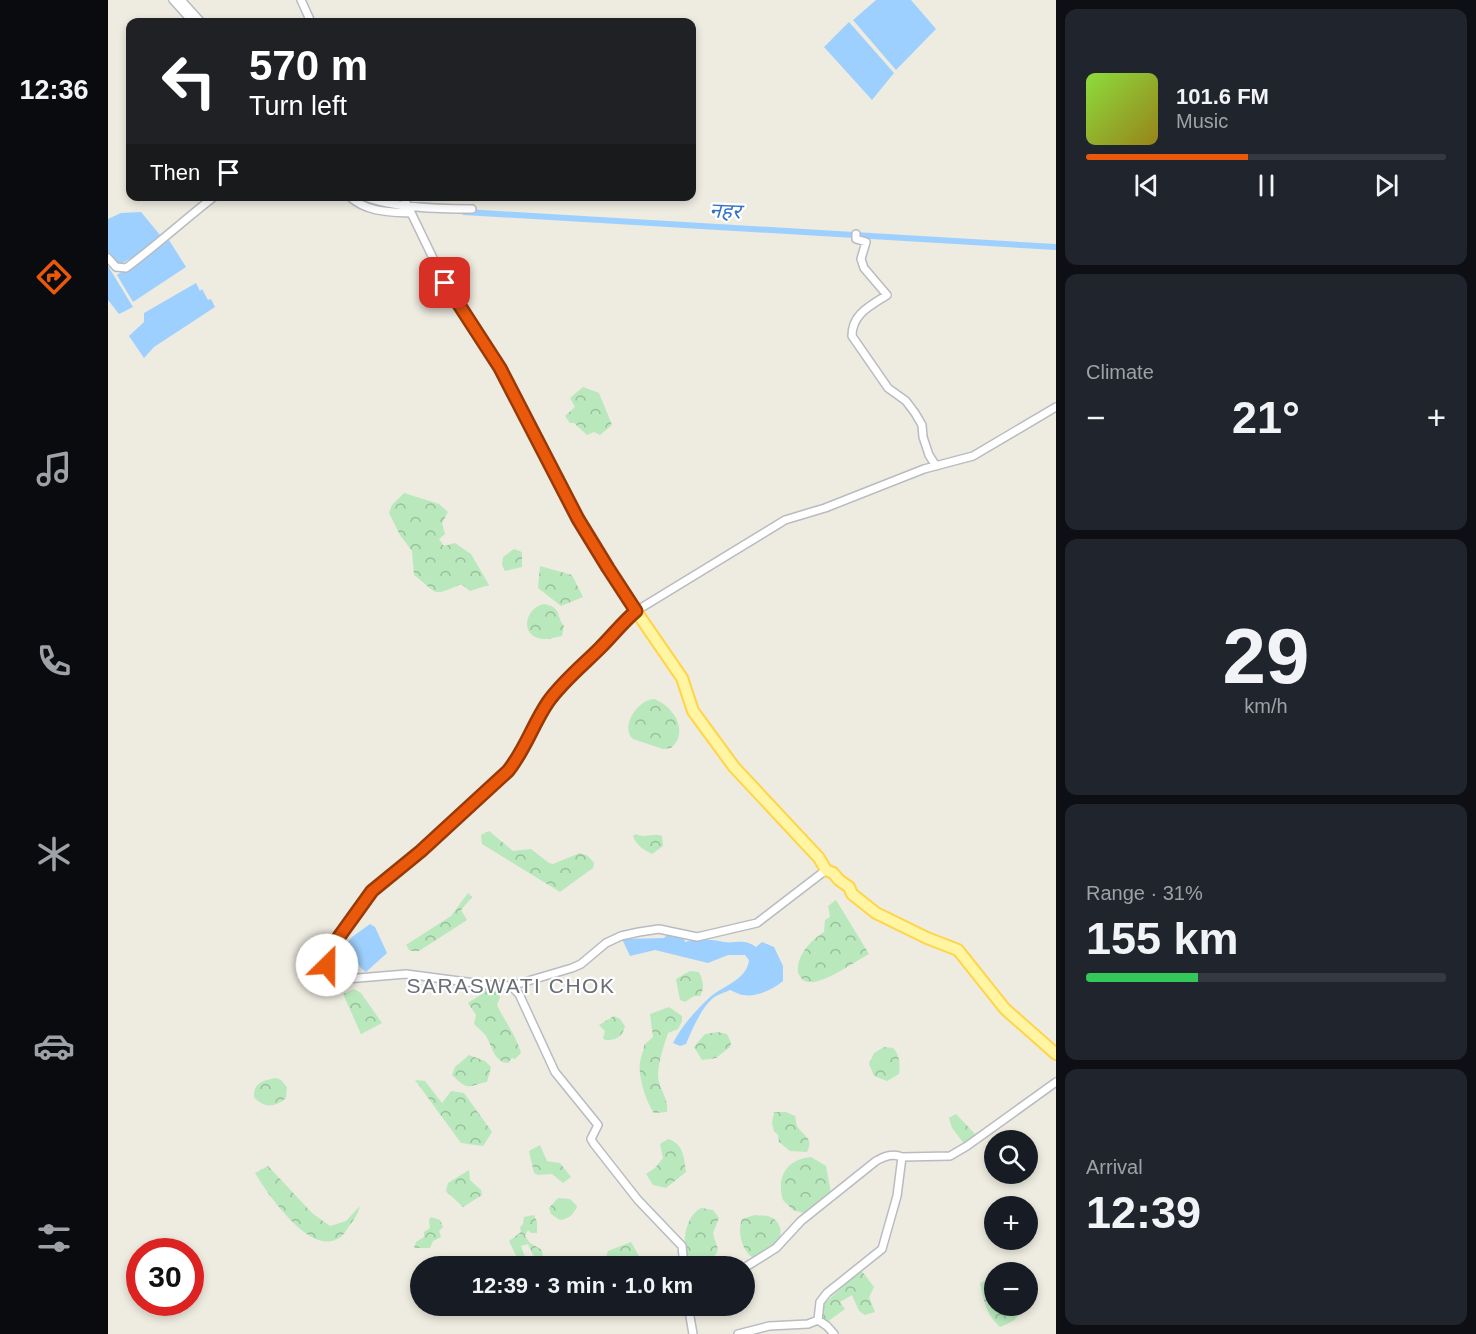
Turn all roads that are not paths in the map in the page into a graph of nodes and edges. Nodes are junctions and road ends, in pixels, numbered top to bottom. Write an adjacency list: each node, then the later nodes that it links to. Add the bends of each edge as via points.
1 (173, 0): 4 (street)
2 (181, 0): 5 (street)
3 (300, 0): 6 (street)
4 (189, 18)
5 (197, 18)
6 (309, 18)
7 (209, 201): 14 (street, via 126,268 116,267)
8 (358, 201): 12 (street, via 372,209)
9 (376, 201): 12 (street)
10 (405, 201): 12 (street)
11 (472, 209): 12 (street)
12 (408, 210): 17 (street, via 445,283 500,368 578,519)
13 (856, 237): 16 (street, via 866,242 861,260 864,268 887,295 861,312 852,336 888,388 915,413)
14 (108, 258)
15 (1056, 407): 16 (street, via 972,456)
16 (936, 466): 17 (street, via 785,520)
17 (636, 611): 18 (main road, via 682,678 693,711 734,767); 19 (street, via 555,694 508,771 372,891 336,941 326,962 334,980 417,974)
18 (826, 870): 19 (street, via 757,922 697,937 659,928 630,934 606,943 572,968); 20 (main road, via 876,913 958,950 1005,1009)
19 (511, 986): 23 (street, via 519,994 555,1072 598,1125 591,1139 594,1144 638,1200 682,1246)
20 (1056, 1054)
21 (1056, 1082): 22 (street, via 950,1156)
22 (902, 1156): 24 (street, via 887,1155 876,1161 801,1221 776,1248); 26 (street, via 897,1196 882,1248 828,1293 820,1302)
23 (683, 1256)
24 (755, 1261)
25 (690, 1316): 27 (street)
26 (818, 1320): 28 (street); 29 (street)
27 (693, 1334)
28 (738, 1334)
29 (834, 1334)

